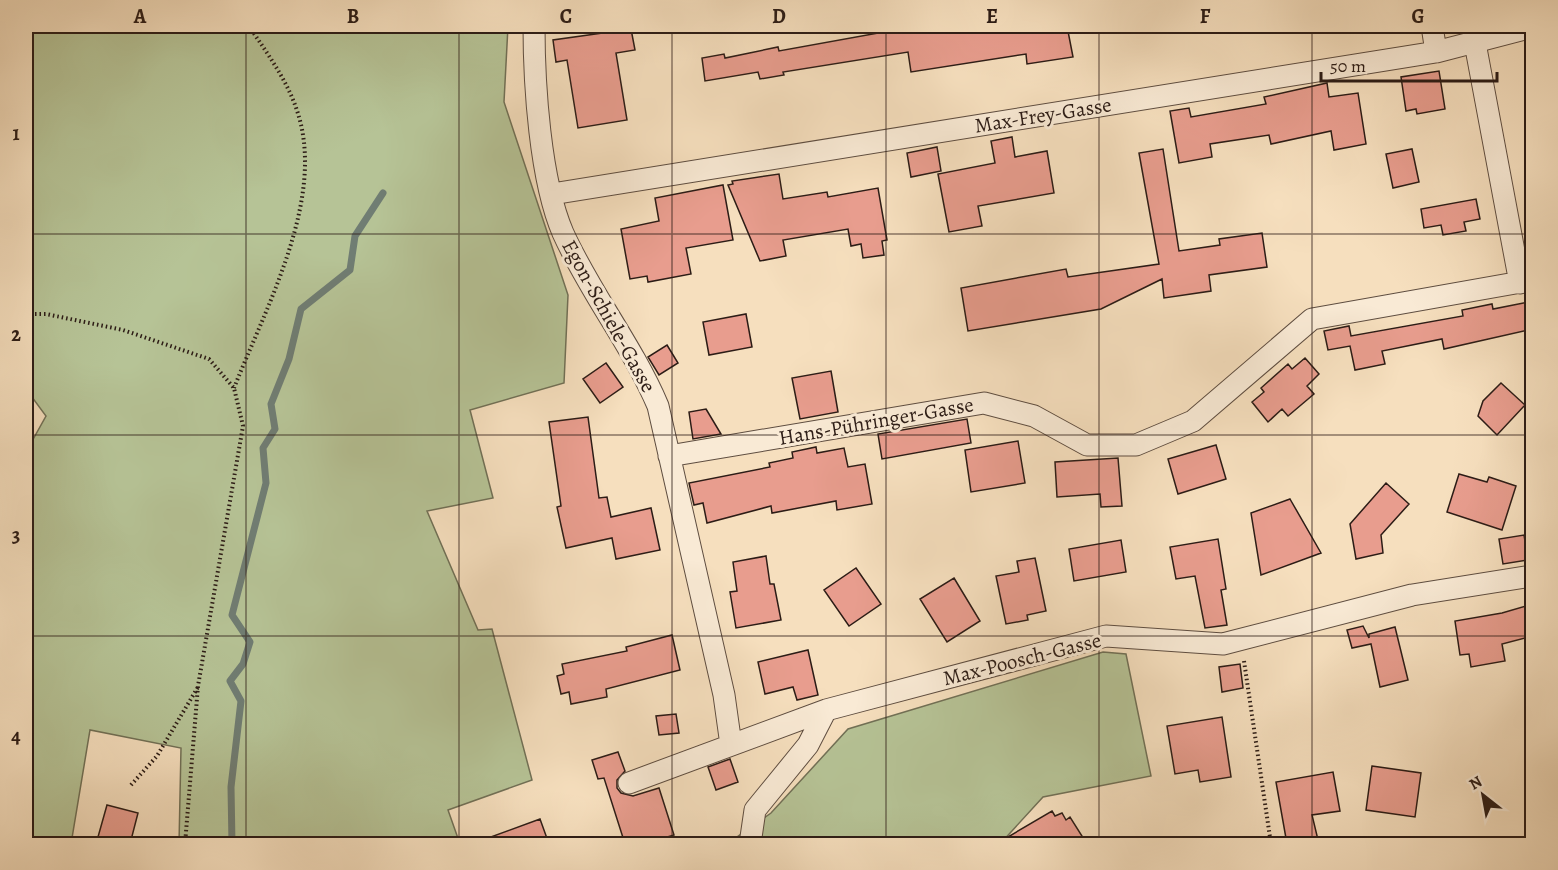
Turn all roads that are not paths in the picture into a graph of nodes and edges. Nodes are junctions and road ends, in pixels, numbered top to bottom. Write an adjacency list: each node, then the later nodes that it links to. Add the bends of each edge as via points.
1 (534, 26): 6 (street, Egon-Schiele-Gasse, via 542,145)
2 (1432, 26): 5 (street)
3 (1533, 27): 4 (street, Max-Frey-Gasse)
4 (1474, 43): 5 (street, Max-Frey-Gasse); 7 (street)
5 (1436, 52): 6 (street, Max-Frey-Gasse)
6 (552, 194): 8 (street, Egon-Schiele-Gasse, via 575,259 647,380 658,405)
7 (1526, 282): 8 (street, Hans-Pühringer-Gasse, via 1312,319 1193,421 1136,445 1088,446 1034,416 984,403)
8 (669, 456): 11 (street, Egon-Schiele-Gasse, via 724,695)
9 (1533, 576): 10 (street, Max-Poosch-Gasse, via 1412,595 1222,644 1106,636)
10 (826, 710): 11 (street, Max-Poosch-Gasse); 13 (street, via 808,745 755,810)
11 (731, 745): 12 (street, Max-Poosch-Gasse)
12 (629, 783)
13 (750, 844)

